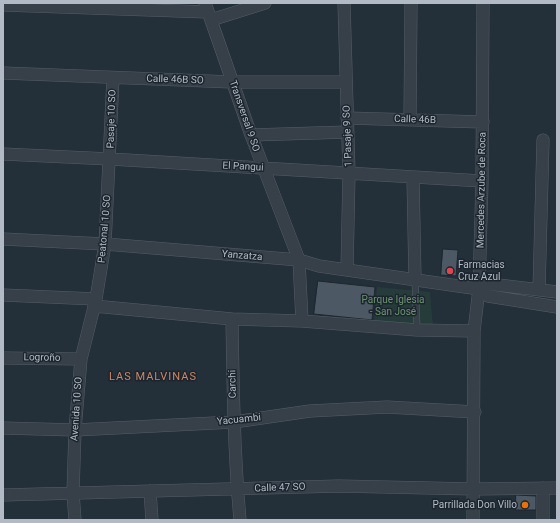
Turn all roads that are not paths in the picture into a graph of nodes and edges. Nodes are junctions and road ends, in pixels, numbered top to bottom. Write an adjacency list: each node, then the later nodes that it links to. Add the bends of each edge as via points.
1 (265, 3): 6 (street)
2 (344, 3): 10 (street, 1 Pasaje 9 SO)
3 (411, 3): 12 (street)
4 (482, 3): 13 (street, Mercedes Arzube de Roca)
5 (3, 5): 6 (street)
6 (208, 12): 9 (street, Transversal 9 SO)
7 (3, 73): 8 (street, Calle 46B SO)
8 (114, 78): 9 (street, Calle 46B SO); 18 (street, Pasaje 10 SO)
9 (232, 82): 10 (street, Calle 46B SO); 15 (street, Transversal 9 SO)
10 (346, 82): 11 (street, 1 Pasaje 9 SO)
11 (347, 118): 12 (street, Calle 46B); 14 (street, 1 Pasaje 9 SO)
12 (410, 120): 13 (street, Calle 46B)
13 (483, 122): 22 (street, Mercedes Arzube de Roca)
14 (348, 132): 15 (street); 20 (street, 1 Pasaje 9 SO)
15 (251, 136): 19 (street, Transversal 9 SO)
16 (543, 140): 29 (street)
17 (3, 154): 18 (street, El Pangui)
18 (110, 159): 19 (street, El Pangui); 24 (street, Peatonal 10 SO)
19 (263, 168): 20 (street, El Pangui); 25 (street, Transversal 9 SO)
20 (349, 173): 21 (street, El Pangui); 26 (street, 1 Pasaje 9 SO)
21 (413, 177): 22 (street, El Pangui); 27 (street)
22 (482, 181): 28 (street, Mercedes Arzube de Roca)
23 (3, 239): 24 (street, Yanzatza)
24 (105, 244): 25 (street, Yanzatza); 32 (street, Peatonal 10 SO)
25 (299, 260): 26 (street, Yanzatza); 35 (street, Transversal 9 SO)
26 (347, 270): 27 (street, Yanzatza)
27 (415, 279): 28 (street, Yanzatza); 36 (lane)
28 (479, 289): 29 (street, Yanzatza, via 490,284); 33 (street, Yanzatza, via 488,296); 37 (street, Mercedes Arzube de Roca)
29 (539, 290): 30 (street, Yanzatza)
30 (557, 292)
31 (3, 295): 32 (street)
32 (95, 303): 34 (street); 39 (street, Avenida 10 SO)
33 (557, 307)
34 (232, 320): 35 (street); 41 (street, Carchi)
35 (302, 321): 36 (street)
36 (417, 330): 37 (street)
37 (474, 331): 40 (street, Mercedes Arzube de Roca)
38 (3, 358): 39 (street, Logroño)
39 (81, 359): 43 (street, Avenida 10 SO)
40 (475, 412): 41 (street, Yacuambi, via 387,407 310,411); 47 (street, Mercedes Arzube de Roca)
41 (234, 422): 43 (street, Yacuambi); 46 (street, Carchi)
42 (3, 428): 43 (street, Yacuambi)
43 (75, 430): 49 (street, Avenida 10 SO)
44 (543, 488): 45 (street, Calle 47 SO); 47 (street, Calle 47 SO); 55 (street)
45 (557, 488)
46 (237, 489): 47 (street, Calle 47 SO, via 339,486); 48 (street, Calle 47 SO); 53 (street, Carchi)
47 (474, 489): 54 (street, Mercedes Arzube de Roca)
48 (150, 491): 49 (street, Calle 47 SO); 52 (street)
49 (73, 493): 50 (street, Calle 47 SO); 51 (street, Avenida 10 SO)
50 (3, 494)
51 (75, 520)
52 (152, 520)
53 (240, 520)
54 (473, 520)
55 (543, 520)

